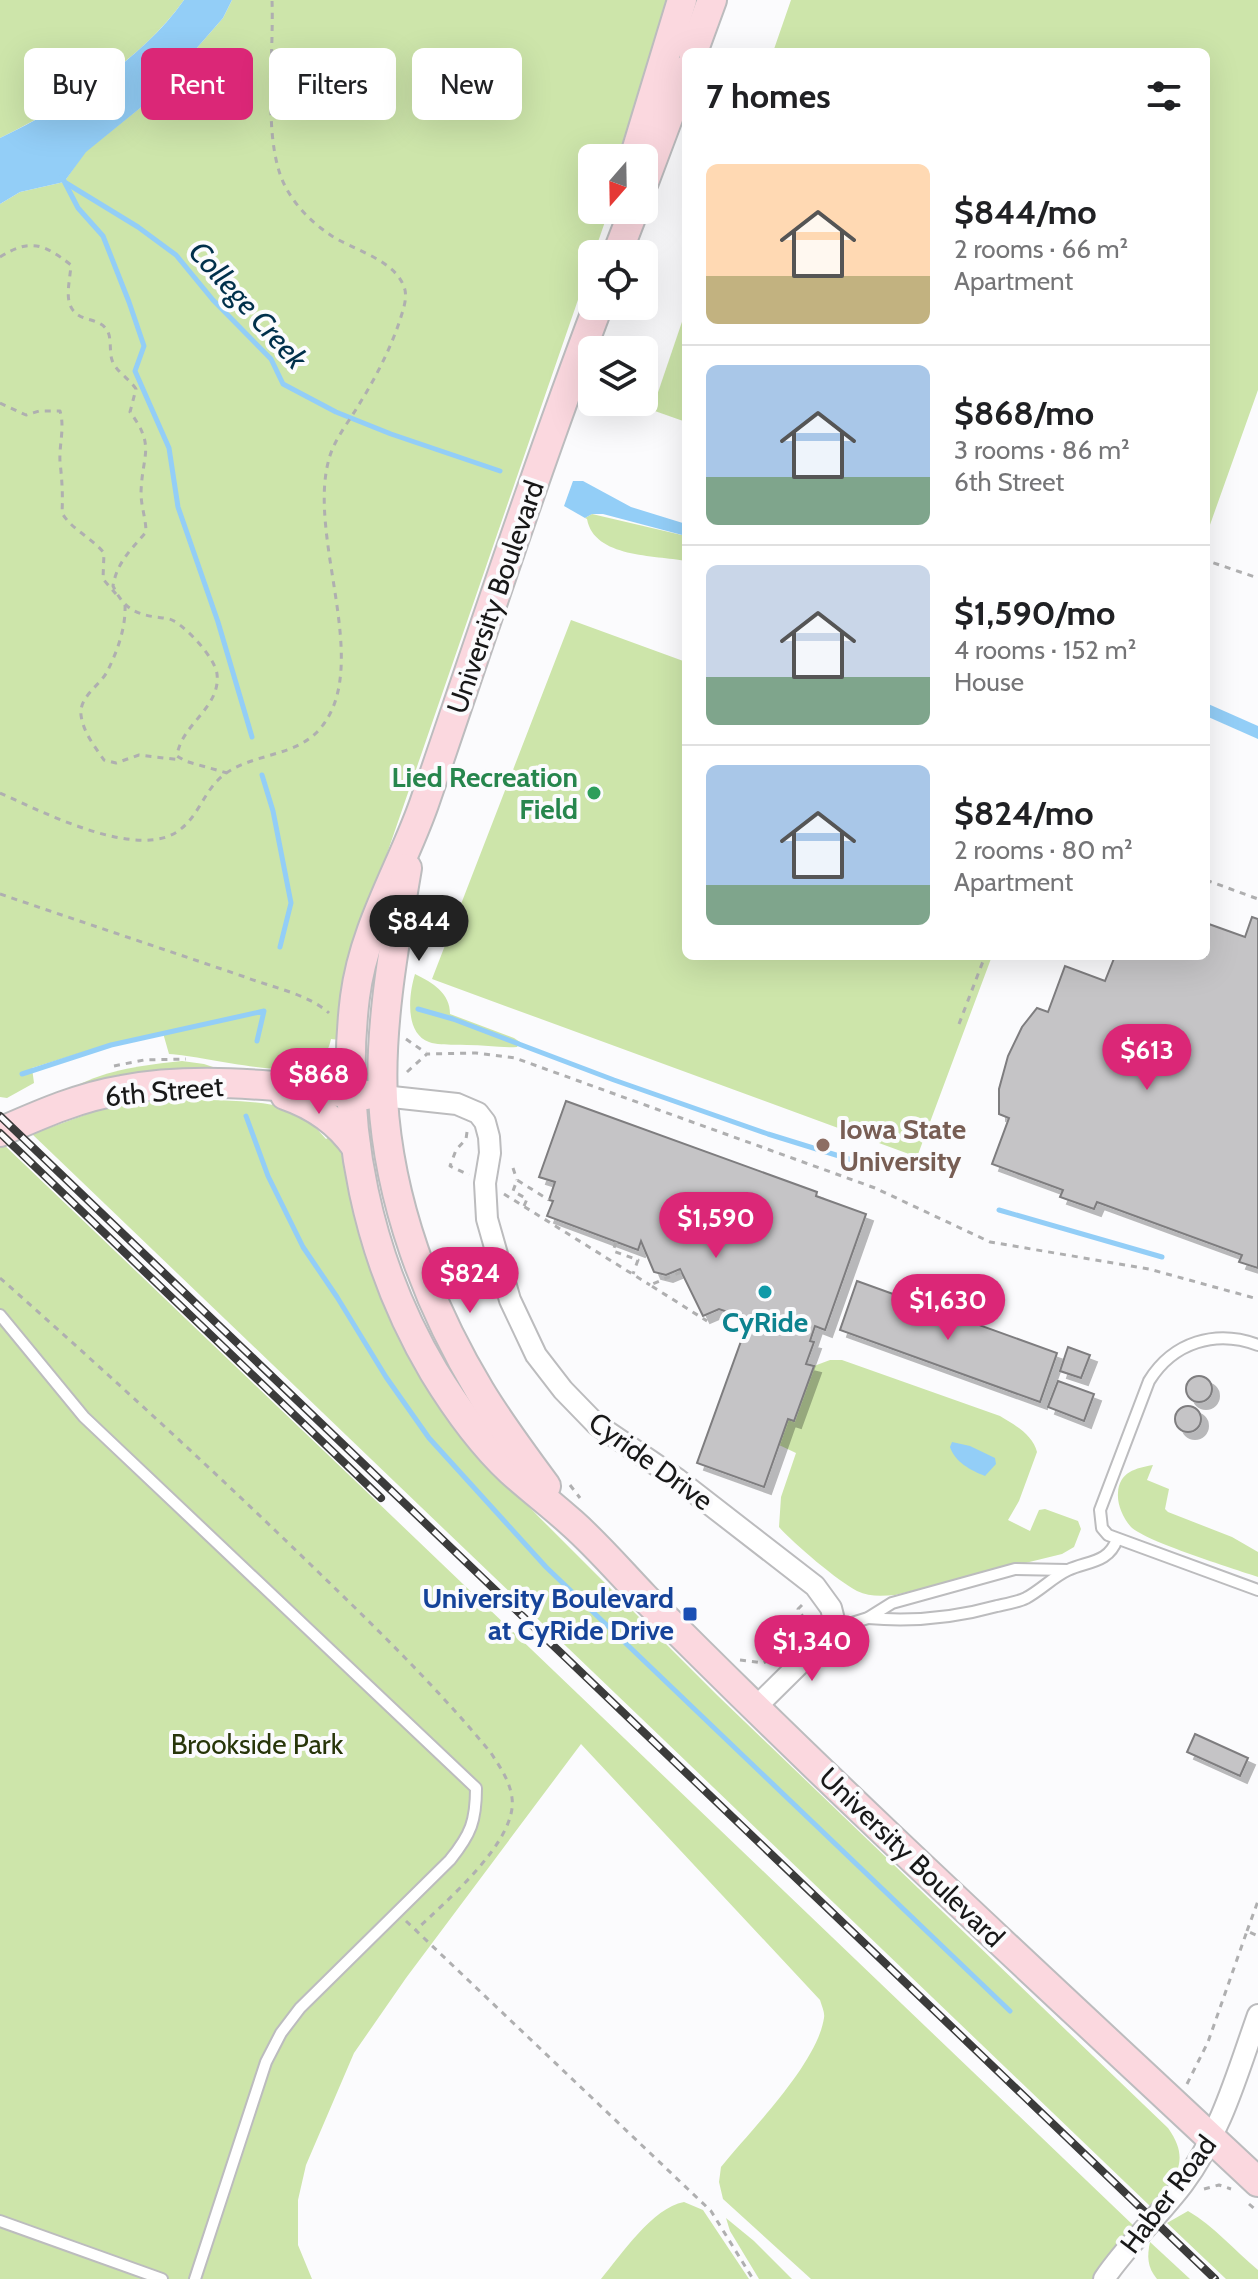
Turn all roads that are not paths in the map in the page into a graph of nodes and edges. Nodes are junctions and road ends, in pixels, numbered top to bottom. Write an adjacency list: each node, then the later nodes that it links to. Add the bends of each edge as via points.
1 (682, 0): 5 (main road)
2 (712, 0): 3 (main road)
3 (694, 48)
4 (682, 81): 6 (main road)
5 (638, 144)
6 (658, 145)
7 (590, 320): 8 (main road, University Boulevard)
8 (416, 825): 10 (main road, University Boulevard, via 371,928 360,968); 11 (main road, University Boulevard, via 391,978)
9 (258, 1086): 10 (main road, 6th Street); 12 (main road, 6th Street, via 122,1089); 13 (main road, via 321,1112)
10 (350, 1093): 11 (main road, 6th Street); 13 (main road, University Boulevard)
11 (383, 1096): 16 (main road, University Boulevard, via 398,1201 427,1284 479,1390); 21 (street, Cyride Drive, via 457,1104 478,1113 489,1137 487,1219 510,1300 536,1355 596,1424 815,1586 831,1608)
12 (0, 1132)
13 (357, 1147): 16 (main road, University Boulevard, via 388,1277 435,1373 480,1439 518,1477)
14 (0, 1315): 28 (lane, via 84,1417 476,1788 476,1814 468,1838 281,2033 266,2062)
15 (1258, 1345): 17 (lane, via 1226,1337 1202,1341 1160,1363 1100,1510 1102,1528)
16 (579, 1514): 22 (main road, University Boulevard)
17 (1117, 1539): 18 (lane, via 1105,1557); 19 (lane)
18 (1067, 1570): 20 (lane, via 1015,1569 892,1603); 20 (lane, via 1024,1599 968,1614 921,1620)
19 (1258, 1590)
20 (868, 1618): 21 (lane)
21 (836, 1628): 22 (street)
22 (756, 1707): 24 (main road, University Boulevard)
23 (1258, 2015): 24 (street, Haber Road)
24 (1212, 2139): 25 (main road, University Boulevard); 29 (street, Haber Road)
25 (1245, 2191)
26 (0, 2221): 27 (lane)
27 (162, 2279)
28 (195, 2279)
29 (1104, 2279)

